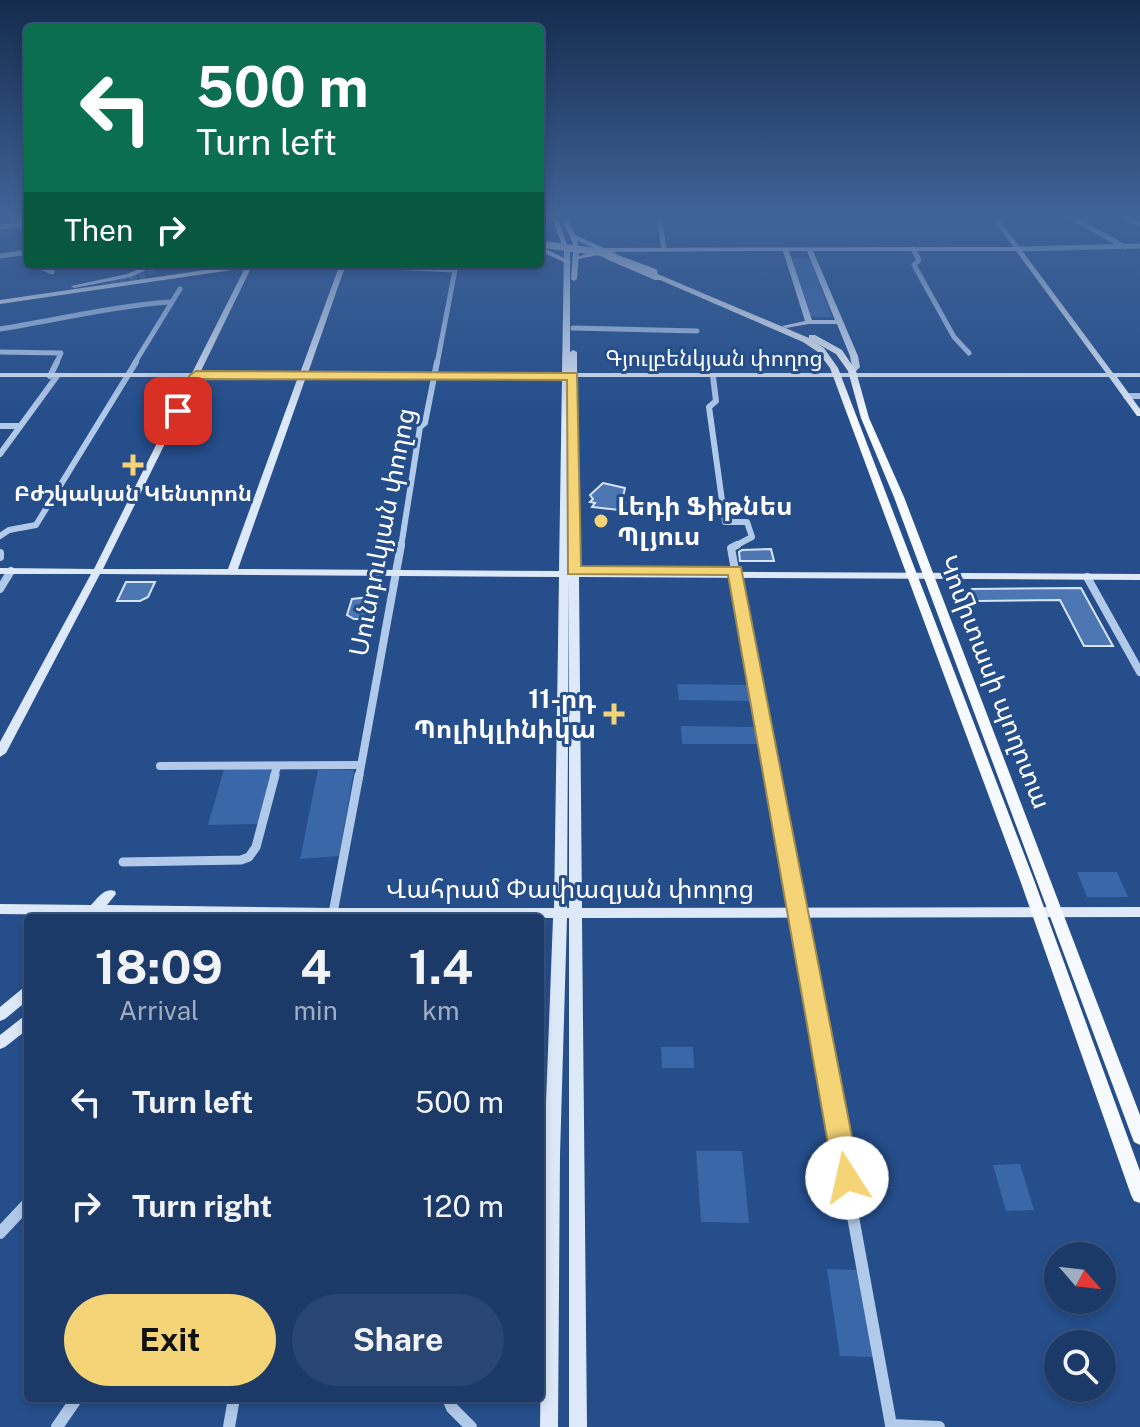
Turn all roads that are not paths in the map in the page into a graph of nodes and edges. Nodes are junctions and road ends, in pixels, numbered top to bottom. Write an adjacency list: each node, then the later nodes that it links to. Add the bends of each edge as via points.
1 (87, 284): 16 (street)
2 (91, 284): 16 (main road)
3 (110, 284): 18 (street)
4 (125, 284): 18 (main road)
5 (241, 284): 32 (street)
6 (336, 284): 33 (street)
7 (452, 284): 34 (street, Սունդուկյան փողոց)
8 (570, 284): 38 (street)
9 (572, 284): 24 (street)
10 (677, 284): 40 (main road, Կոմիտասի պողոտա, via 806,340 826,355)
11 (678, 284): 23 (main road)
12 (796, 284): 21 (street)
13 (823, 284): 22 (street, Կոմիտասի պողոտա)
14 (925, 284): 28 (street, via 954,337)
15 (1044, 284): 35 (street)
16 (74, 286): 19 (main road)
17 (180, 289): 20 (street)
18 (42, 296): 19 (main road)
19 (0, 299)
20 (170, 302): 25 (street, via 117,306); 31 (street)
21 (809, 322): 22 (street); 23 (street)
22 (839, 322): 29 (street, Կոմիտասի պողոտա, via 856,361)
23 (786, 326): 29 (main road, via 830,345)
24 (573, 328): 26 (street); 38 (street)
25 (0, 329)
26 (697, 331)
27 (0, 352): 37 (street, via 61,353)
28 (969, 353)
29 (852, 373): 35 (street, Գյուլբենկյան փողոց); 40 (street, Գյուլբենկյան փողոց); 55 (main road, Կոմիտասի պողոտա, via 899,497)
30 (0, 375): 37 (street, Գյուլբենկյան փողոց)
31 (129, 375): 32 (street, Գյուլբենկյան փողոց); 37 (street, Գյուլբենկյան փողոց); 47 (street, via 36,525)
32 (196, 375): 33 (street, Գյուլբենկյան փողոց); 50 (street)
33 (306, 375): 34 (street, Գյուլբենկյան փողոց); 51 (street)
34 (435, 375): 38 (street, Գյուլբենկյան փողոց); 52 (street, Սունդուկյան փողոց, via 420,427)
35 (1111, 375): 36 (street, Գյուլբենկյան փողոց); 41 (street)
36 (1140, 375)
37 (54, 376): 45 (street)
38 (569, 376): 39 (street, Գյուլբենկյան փողոց); 53 (street)
39 (713, 376): 40 (street, Գյուլբենկյան փողոց); 54 (street, via 716,401 709,407 725,522 747,522 752,537 731,548)
40 (837, 376): 55 (main road, Կոմիտասի պողոտա)
41 (1126, 396): 42 (street); 43 (street)
42 (1140, 396)
43 (1140, 414)
44 (0, 426): 45 (street)
45 (20, 426): 46 (street)
46 (0, 454)
47 (0, 536)
48 (5, 571): 50 (street); 58 (street)
49 (1140, 571): 55 (street)
50 (97, 572): 51 (street); 60 (street)
51 (232, 572): 52 (street)
52 (397, 572): 53 (street); 61 (street, Սունդուկյան փողոց)
53 (568, 573): 54 (street); 66 (street)
54 (736, 573): 55 (street); 71 (street)
55 (918, 573): 56 (street); 67 (main road, Կոմիտասի պողոտա); 68 (main road, Կոմիտասի պողոտա)
56 (1087, 577): 57 (street); 59 (street)
57 (1140, 577)
58 (0, 589)
59 (1140, 672)
60 (0, 753)
61 (361, 765): 63 (street); 70 (street, Սունդուկյան փողոց)
62 (160, 766): 63 (street)
63 (277, 766): 64 (street, via 249,857)
64 (123, 862)
65 (0, 909): 72 (street, Վահրամ Փափազյան փողոց)
66 (568, 912): 70 (street, Վահրամ Փափազյան փողոց); 71 (street, Վահրամ Փափազյան փողոց); 88 (street, via 552,1155); 89 (street)
67 (1037, 912): 68 (street, Վահրամ Փափազյան փողոց); 71 (street, Վահրամ Փափազյան փողոց); 79 (main road, Կոմիտասի պողոտա)
68 (1056, 912): 69 (street, Վահրամ Փափազյան փողոց); 78 (main road, Կոմիտասի պողոտա)
69 (1140, 912)
70 (333, 913): 73 (street, Վահրամ Փափազյան փողոց)
71 (799, 913): 90 (street, via 891,1425)
72 (90, 914): 73 (street, Վահրամ Փափազյան փողոց)
73 (109, 914)
74 (24, 995): 75 (street)
75 (0, 1015)
76 (24, 1024): 77 (street)
77 (0, 1043)
78 (1140, 1137)
79 (1140, 1195)
80 (24, 1207): 81 (street)
81 (0, 1233)
82 (74, 1402): 85 (street)
83 (233, 1402): 86 (street)
84 (450, 1402): 87 (street)
85 (57, 1427)
86 (229, 1427)
87 (471, 1427)
88 (549, 1427)
89 (578, 1427)
90 (939, 1427)

